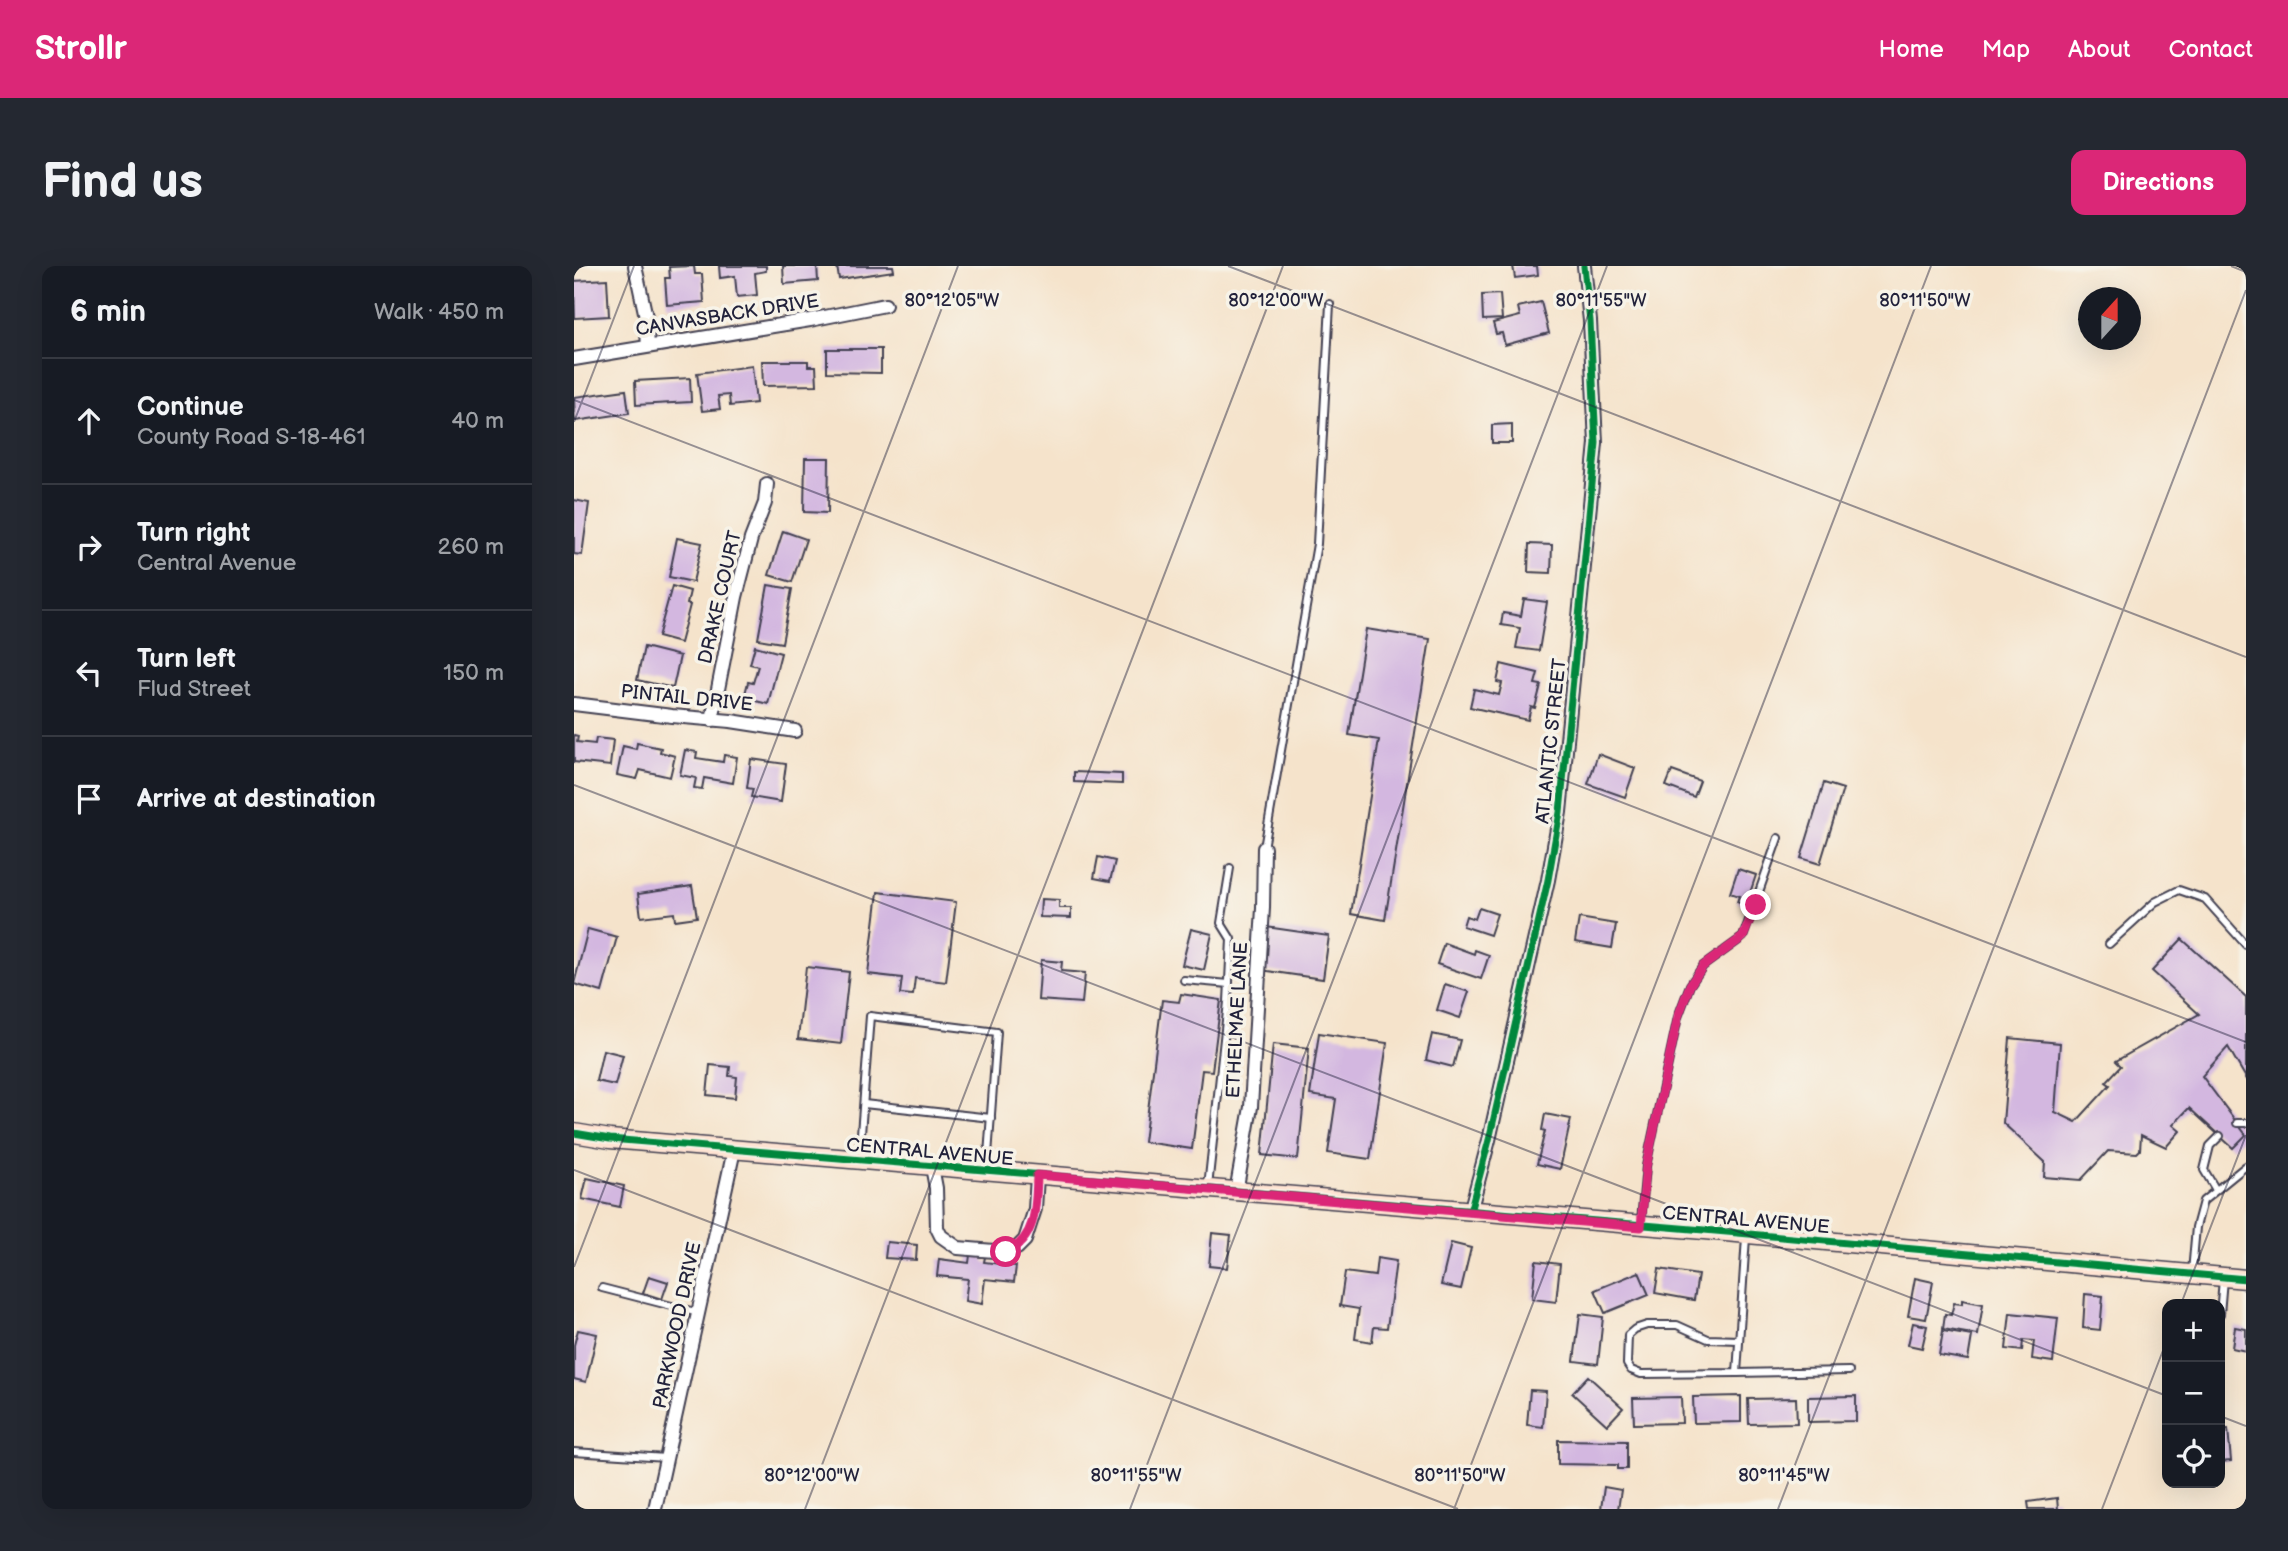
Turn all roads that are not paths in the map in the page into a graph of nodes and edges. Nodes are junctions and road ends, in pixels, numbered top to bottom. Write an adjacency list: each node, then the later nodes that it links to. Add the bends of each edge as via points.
1 (635, 266): 5 (street)
2 (1584, 266): 33 (street, ATLANTIC STREET, via 1596,443 1560,812)
3 (1330, 304): 12 (lane, via 1317,544)
4 (885, 305): 5 (street, CANVASBACK DRIVE)
5 (648, 346): 6 (street, CANVASBACK DRIVE)
6 (574, 359)
7 (767, 484): 9 (street, DRAKE COURT, via 736,597)
8 (574, 704): 9 (street, PINTAIL DRIVE)
9 (712, 720): 10 (street, PINTAIL DRIVE)
10 (795, 731)
11 (1778, 838): 34 (lane, via 1743,937 1703,966 1678,1017 1646,1167)
12 (1264, 848): 32 (street, ETHELMAE LANE, via 1251,1107)
13 (1230, 867): 17 (lane, via 1221,923 1231,939)
14 (2109, 944): 15 (lane, via 2155,902 2179,890 2205,899)
15 (2246, 945)
16 (1184, 980): 17 (lane)
17 (1229, 984): 30 (lane)
18 (864, 1104): 19 (lane); 19 (lane, via 870,1016 998,1032); 25 (lane)
19 (991, 1118): 28 (lane)
20 (2237, 1123): 21 (lane)
21 (2246, 1123)
22 (574, 1133): 24 (street, CENTRAL AVENUE)
23 (2220, 1136): 31 (lane, via 2210,1146 2204,1170)
24 (733, 1150): 25 (street, CENTRAL AVENUE); 41 (street, PARKWOOD DRIVE)
25 (859, 1162): 27 (street, CENTRAL AVENUE)
26 (2246, 1166): 31 (lane)
27 (932, 1167): 28 (street, CENTRAL AVENUE); 29 (street, via 941,1236 958,1248 1006,1252 1025,1240 1035,1209)
28 (987, 1171): 29 (street, CENTRAL AVENUE)
29 (1037, 1175): 30 (street, CENTRAL AVENUE)
30 (1208, 1189): 32 (street, CENTRAL AVENUE)
31 (2216, 1190): 36 (lane, via 2203,1201)
32 (1236, 1192): 33 (street, CENTRAL AVENUE)
33 (1471, 1212): 34 (street, CENTRAL AVENUE)
34 (1641, 1227): 35 (street, CENTRAL AVENUE)
35 (1746, 1235): 36 (street, CENTRAL AVENUE); 42 (lane)
36 (2192, 1274): 37 (street, CENTRAL AVENUE)
37 (2223, 1277): 38 (street, CENTRAL AVENUE); 40 (lane)
38 (2246, 1279)
39 (602, 1288): 41 (lane)
40 (2221, 1299)
41 (699, 1312): 46 (street, PARKWOOD DRIVE)
42 (1740, 1340): 44 (lane); 44 (lane, via 1708,1339 1677,1325 1647,1325 1628,1335 1627,1364 1641,1374)
43 (1849, 1371): 44 (lane)
44 (1737, 1373)
45 (574, 1452): 46 (lane)
46 (666, 1458): 47 (street, PARKWOOD DRIVE)
47 (655, 1509)

